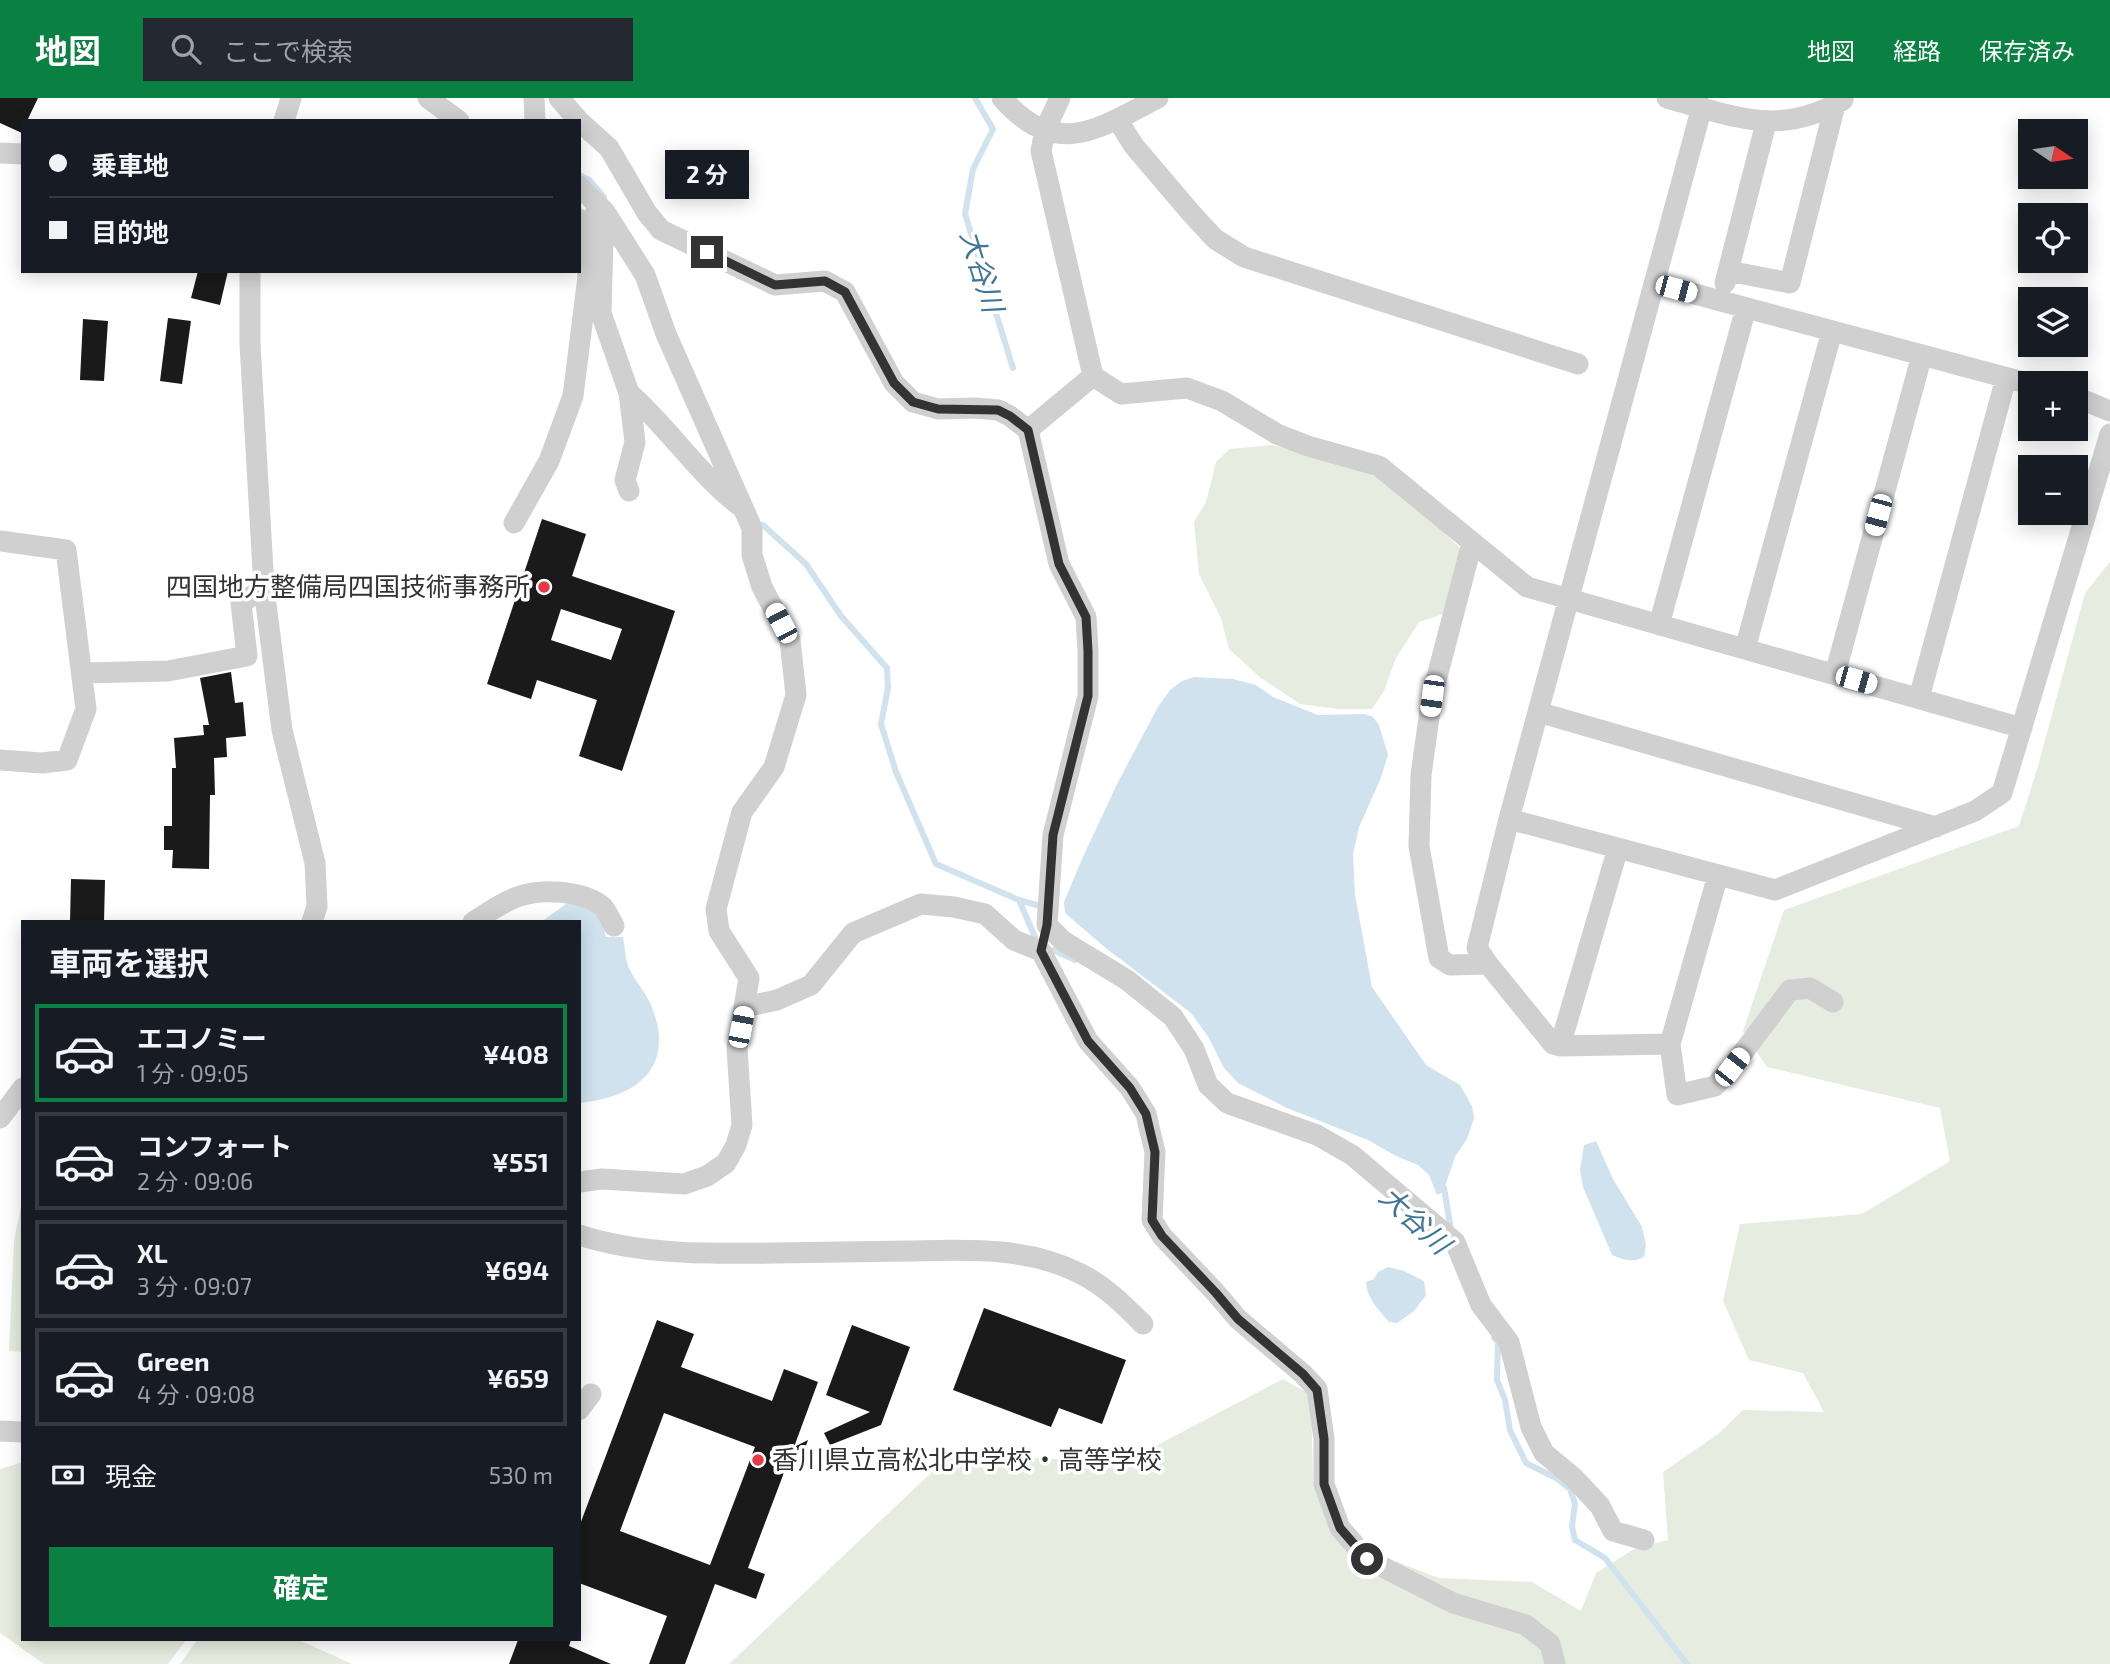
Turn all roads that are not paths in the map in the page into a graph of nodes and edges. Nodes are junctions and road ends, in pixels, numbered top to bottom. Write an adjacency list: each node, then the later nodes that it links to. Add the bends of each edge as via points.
1 (291, 98): 11 (street)
2 (428, 98): 12 (street)
3 (534, 98): 13 (street)
4 (559, 98): 14 (street)
5 (1002, 98): 18 (street, via 1016,114)
6 (1060, 98): 18 (street)
7 (1158, 98): 15 (street)
8 (1667, 98): 10 (street)
9 (1840, 101): 17 (street, via 1794,121); 23 (street, via 1790,283)
10 (1702, 107): 17 (street); 25 (street)
11 (285, 119)
12 (456, 119)
13 (535, 119)
14 (577, 119)
15 (1117, 119): 18 (street, via 1096,130 1060,135); 30 (street, via 1191,214 1215,239 1244,257)
16 (581, 123): 37 (street, via 609,148 661,230 775,285 825,281 845,292 894,383 913,402 938,409 998,410)
17 (1766, 123): 23 (street)
18 (1045, 130): 31 (street, via 1041,150)
19 (0, 153): 20 (street)
20 (21, 154)
21 (586, 193): 34 (street, via 603,239 601,313); 40 (street, via 605,212 645,275 666,334)
22 (581, 222): 41 (street, via 589,277 573,396 548,461)
23 (1728, 271): 26 (street)
24 (250, 273): 44 (street)
25 (1654, 283): 26 (street); 45 (street)
26 (1721, 301): 27 (street)
27 (1746, 308): 28 (street); 46 (street)
28 (1832, 331): 29 (street); 47 (street)
29 (1922, 355): 32 (street); 49 (street)
30 (1578, 364)
31 (1093, 376): 37 (street); 43 (street, via 1121,394 1187,388 1222,401 1277,435 1379,466)
32 (2006, 378): 33 (street); 50 (street)
33 (2018, 381)
34 (629, 393): 39 (street, via 635,443 625,480); 40 (street, via 655,416 715,488)
35 (2088, 402): 36 (street)
36 (2110, 411)
37 (1028, 430): 60 (street, via 1059,564 1086,617 1088,651 1088,696 1053,835)
38 (2110, 434): 52 (street)
39 (629, 491)
40 (744, 510): 65 (street, via 752,528 752,555 762,587 790,640 796,695 774,767 742,812 716,909 719,931 749,978)
41 (514, 523)
42 (0, 541): 48 (street, via 66,550)
43 (1472, 543): 45 (street, via 1527,587); 63 (street, via 1432,696 1421,775 1419,846 1439,958 1450,965)
44 (264, 588): 48 (street, via 241,603 247,656 168,671); 58 (street, via 282,730 315,863 317,906)
45 (1569, 599): 46 (street); 51 (street)
46 (1659, 625): 47 (street)
47 (1745, 649): 49 (street)
48 (83, 673): 53 (street, via 86,709 67,760)
49 (1835, 674): 50 (street)
50 (1919, 698): 52 (street)
51 (1538, 712): 54 (street); 55 (street)
52 (2022, 728): 55 (street, via 2002,793 1975,811)
53 (0, 760)
54 (1509, 819): 56 (street); 63 (street, via 1477,948)
55 (1936, 827): 57 (street, via 1775,890)
56 (1618, 848): 57 (street); 67 (street)
57 (1718, 875): 66 (street)
58 (313, 920)
59 (476, 920): 61 (street, via 520,896 557,892 580,895 603,908)
60 (1047, 925): 62 (street); 75 (street, via 1173,1017 1190,1042 1208,1085 1227,1103 1317,1135 1352,1155 1455,1242 1481,1305 1509,1342 1531,1427 1545,1453 1600,1506 1613,1531)
61 (614, 926)
62 (1041, 951): 65 (street, via 1014,940 985,914 921,904 853,933 811,985); 76 (street, via 1088,1041 1130,1088 1146,1114 1155,1152 1152,1220 1162,1236 1238,1319 1317,1390 1324,1484 1340,1528 1367,1559 1453,1603 1526,1625 1550,1644)
63 (1488, 964): 67 (street, via 1553,1044)
64 (1833, 1002): 66 (street, via 1810,988 1790,990 1715,1086 1677,1095)
65 (745, 1007): 70 (street, via 737,1048 742,1125 726,1163 684,1184)
66 (1670, 1044): 67 (street)
67 (1560, 1046)
68 (21, 1091): 69 (street)
69 (0, 1118)
70 (581, 1182)
71 (581, 1236): 72 (street, via 672,1251 733,1254 993,1250 1081,1273 1118,1298)
72 (1143, 1324)
73 (0, 1431): 74 (street)
74 (21, 1432)
75 (1644, 1540)
76 (1555, 1664)

